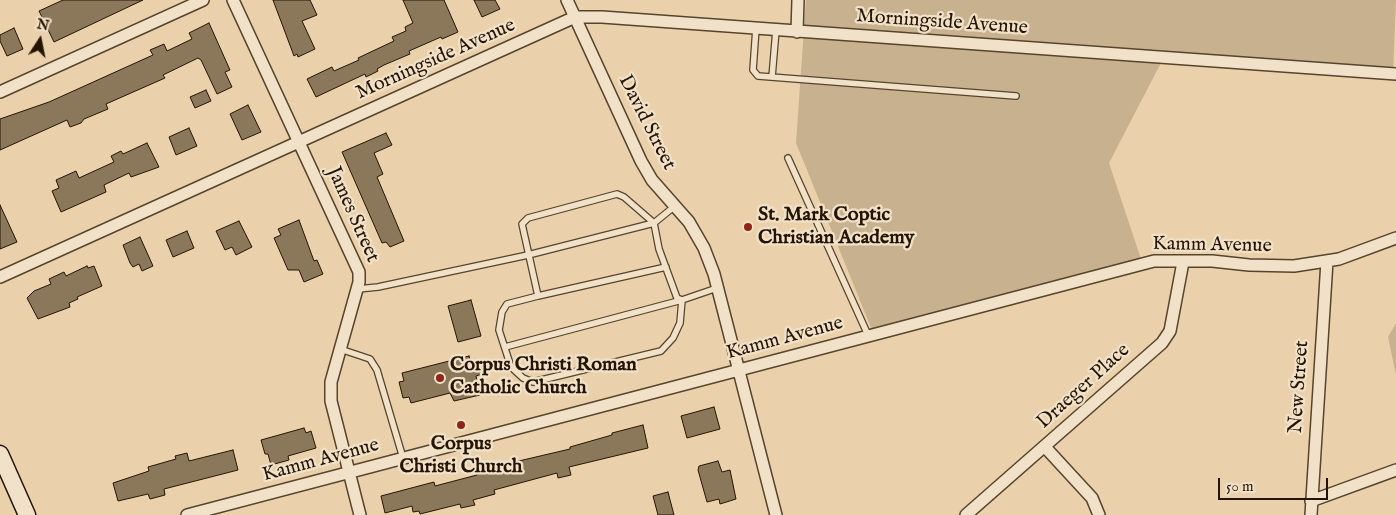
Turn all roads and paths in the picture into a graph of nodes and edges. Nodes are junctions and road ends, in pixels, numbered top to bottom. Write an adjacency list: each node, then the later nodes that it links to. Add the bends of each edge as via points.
1 (204, 0): 11 (street)
2 (233, 0): 13 (street, James Street)
3 (567, 0): 5 (street, David Street)
4 (798, 0): 8 (street)
5 (575, 17): 6 (street, Morningside Avenue); 13 (street, Morningside Avenue); 15 (street, David Street, via 641,161 652,180)
6 (756, 28): 7 (street, Morningside Avenue); 10 (lane, via 753,70 758,76)
7 (776, 30): 8 (street, Morningside Avenue); 10 (lane)
8 (797, 32): 9 (street, Morningside Avenue)
9 (1396, 74)
10 (772, 77): 12 (lane)
11 (0, 92)
12 (1016, 96)
13 (298, 143): 22 (street, Morningside Avenue); 24 (street, James Street, via 359,272)
14 (788, 158): 27 (lane)
15 (675, 206): 16 (lane); 23 (street, David Street, via 704,248)
16 (654, 223): 18 (lane); 18 (lane, via 624,196 617,194 528,218 522,224); 21 (lane)
17 (1396, 238): 19 (street, Kamm Avenue)
18 (528, 255): 24 (lane); 25 (lane)
19 (1327, 261): 20 (street, Kamm Avenue, via 1294,266); 36 (street, New Street)
20 (1183, 262): 27 (street, Kamm Avenue, via 1154,261); 31 (street, Draeger Place, via 1170,331 1162,343)
21 (666, 267): 25 (lane); 26 (lane, via 677,298)
22 (0, 277)
23 (717, 288): 26 (lane); 30 (street, David Street)
24 (358, 289): 29 (street, James Street)
25 (538, 296): 28 (lane, via 507,304 499,330)
26 (682, 300): 28 (lane); 28 (lane, via 680,323 674,338 661,351 533,382 511,367)
27 (868, 335): 30 (street, Kamm Avenue)
28 (505, 347)
29 (340, 349): 32 (lane, via 370,359 377,370); 35 (street, James Street, via 331,382 331,401)
30 (738, 371): 32 (street, Kamm Avenue); 40 (street, David Street)
31 (1046, 447): 41 (street, Draeger Place); 42 (street, via 1092,498)
32 (403, 458): 35 (street, Kamm Avenue)
33 (2, 463): 37 (street)
34 (1396, 470): 36 (street)
35 (348, 473): 38 (street, Kamm Avenue); 39 (street, James Street)
36 (1311, 501): 43 (street, New Street)
37 (28, 515)
38 (187, 515)
39 (360, 515)
40 (776, 515)
41 (966, 515)
42 (1099, 515)
43 (1310, 515)

